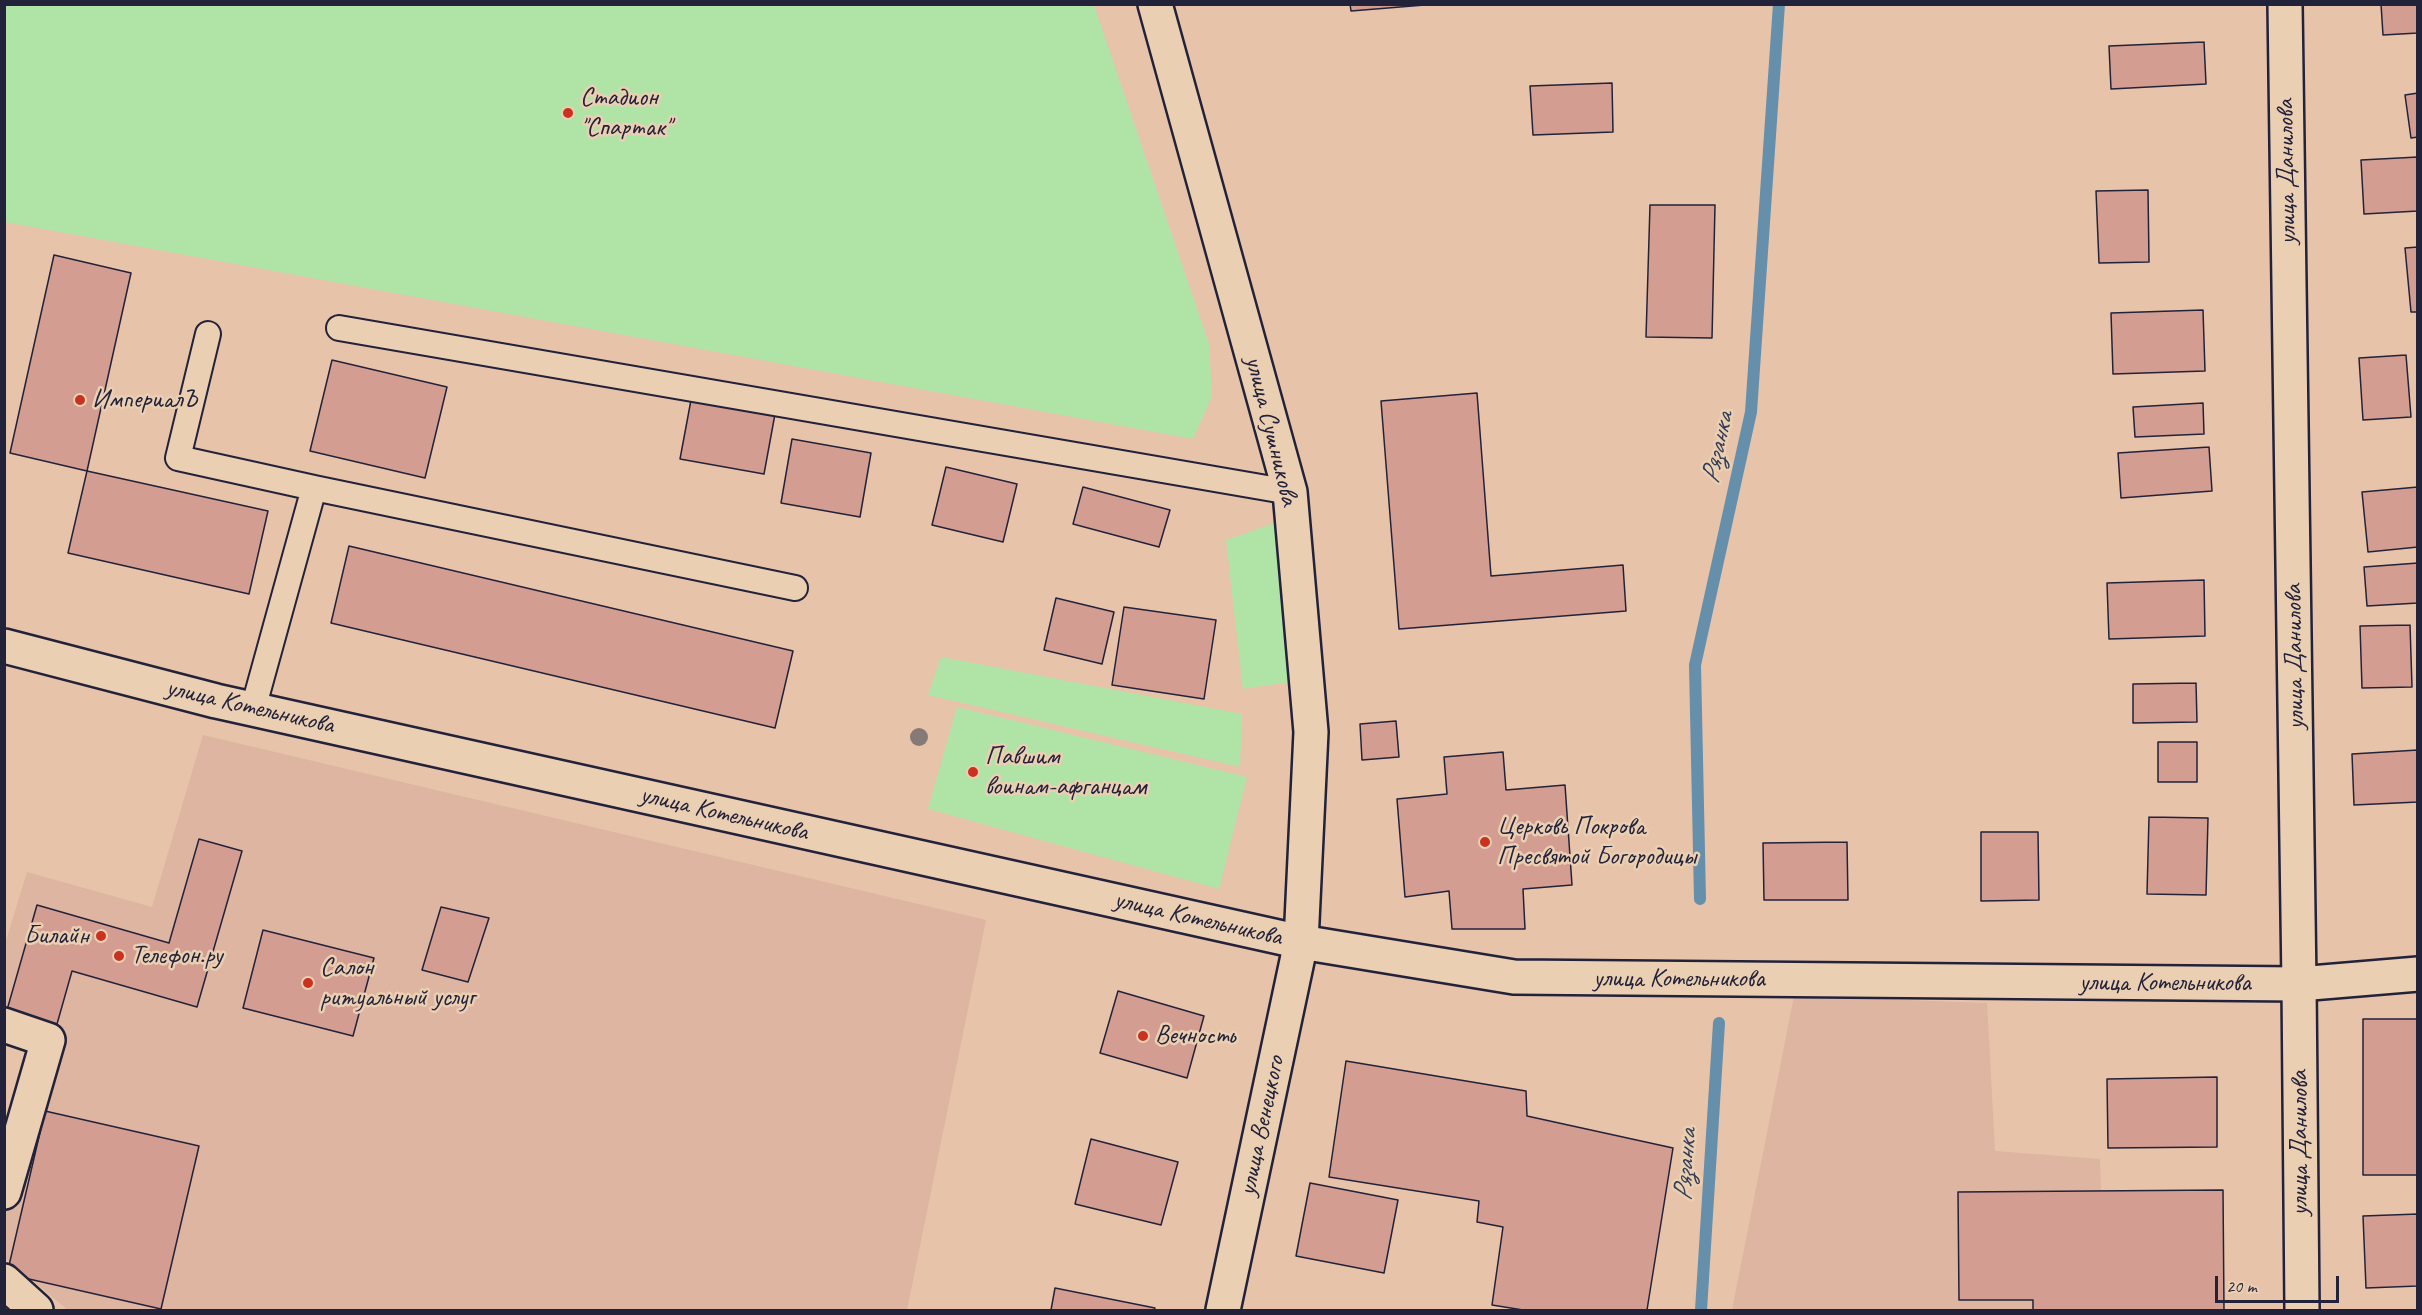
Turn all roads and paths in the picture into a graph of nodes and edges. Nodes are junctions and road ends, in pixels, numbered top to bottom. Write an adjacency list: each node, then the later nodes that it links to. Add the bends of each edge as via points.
1 (1155, 4): 6 (street, улица Сушникова)
2 (2285, 4): 12 (street, улица Данилова)
3 (339, 328): 6 (lane)
4 (208, 334): 5 (lane, via 178,458)
5 (314, 488): 7 (lane); 9 (lane)
6 (1290, 492): 10 (street, улица Сушникова, via 1311,732)
7 (795, 588)
8 (4, 646): 9 (street, улица Котельникова)
9 (253, 709): 10 (street, улица Котельникова)
10 (1301, 942): 12 (street, улица Котельникова, via 1514,977); 17 (street, улица Венецкого)
11 (2418, 974): 12 (street, улица Котельникова)
12 (2299, 984): 18 (street, улица Данилова)
13 (4, 1025): 14 (street, via 48,1040)
14 (4, 1192)
15 (4, 1281): 16 (street)
16 (36, 1311)
17 (1223, 1311)
18 (2302, 1311)

